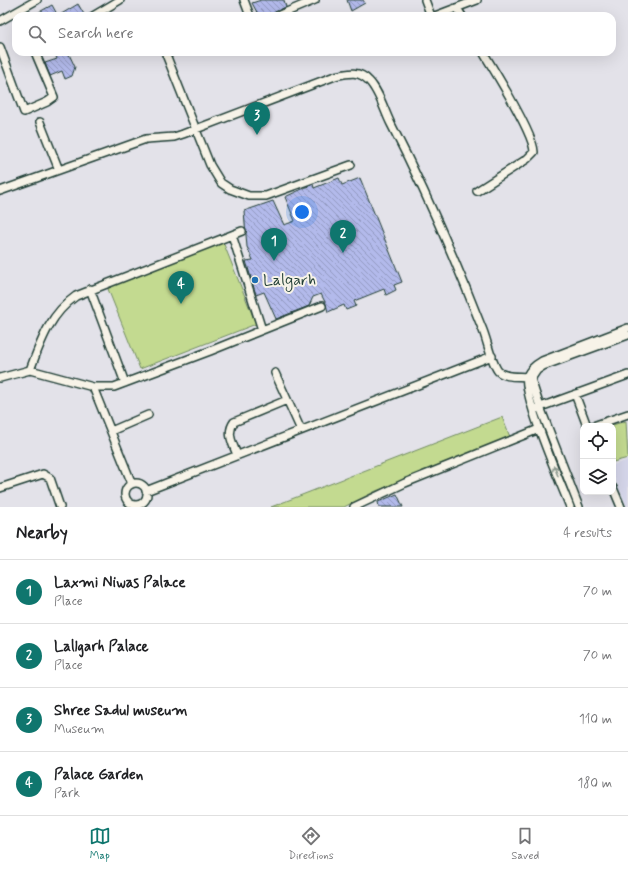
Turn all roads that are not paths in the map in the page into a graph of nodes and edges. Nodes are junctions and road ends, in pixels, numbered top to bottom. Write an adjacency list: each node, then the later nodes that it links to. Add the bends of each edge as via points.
1 (37, 0): 8 (street)
2 (120, 0): 9 (street)
3 (244, 0): 10 (street)
4 (315, 0): 11 (street)
5 (425, 0): 12 (street)
6 (477, 0): 7 (street)
7 (457, 8): 13 (street); 14 (street)
8 (20, 12)
9 (100, 12)
10 (248, 12)
11 (286, 12)
12 (430, 12)
13 (446, 12)
14 (460, 12)
15 (12, 16): 16 (street)
16 (0, 21)
17 (0, 47): 18 (street, via 24,112 54,97)
18 (37, 56)
19 (167, 56): 22 (street)
20 (485, 56): 25 (street, via 524,125 534,152)
21 (40, 122): 24 (street)
22 (195, 129): 23 (street, via 217,178 239,194 266,196); 24 (street, via 174,137 146,139); 34 (street, via 336,76 350,72 360,74 376,91 408,156 483,329)
23 (351, 165)
24 (59, 170): 26 (street)
25 (477, 190)
26 (0, 191)
27 (242, 231): 28 (street)
28 (232, 235): 29 (street); 32 (street)
29 (90, 289): 35 (street, via 71,299 56,314 41,340); 40 (street)
30 (322, 306): 32 (street)
31 (628, 328): 38 (street, via 542,361 534,366)
32 (262, 330): 40 (street)
33 (628, 335): 44 (street, via 537,370 532,379)
34 (492, 356): 38 (street, via 498,371 505,375); 50 (street)
35 (30, 370): 39 (street); 41 (street)
36 (275, 373): 43 (street)
37 (628, 374): 42 (street)
38 (527, 377): 44 (street, via 526,384)
39 (0, 378)
40 (124, 383): 41 (street, via 105,388)
41 (93, 387): 51 (street)
42 (575, 394): 44 (street); 47 (street)
43 (287, 400): 50 (street); 52 (street, via 234,422 230,437)
44 (536, 408): 49 (street); 61 (street)
45 (628, 414): 48 (street)
46 (148, 415): 51 (street)
47 (586, 423)
48 (602, 423)
49 (539, 429): 59 (street, via 405,483); 60 (street, one-way to 49)
50 (301, 430): 52 (street)
51 (110, 431): 53 (street)
52 (237, 454): 55 (street)
53 (132, 484): 55 (street, via 142,485); 57 (street, via 126,491)
54 (0, 488): 58 (street, via 43,474 47,475)
55 (146, 491): 57 (street, via 146,498 141,503)
56 (616, 495): 62 (street)
57 (126, 504)
58 (60, 507)
59 (354, 507)
60 (570, 507)
61 (579, 507)
62 (621, 507)

